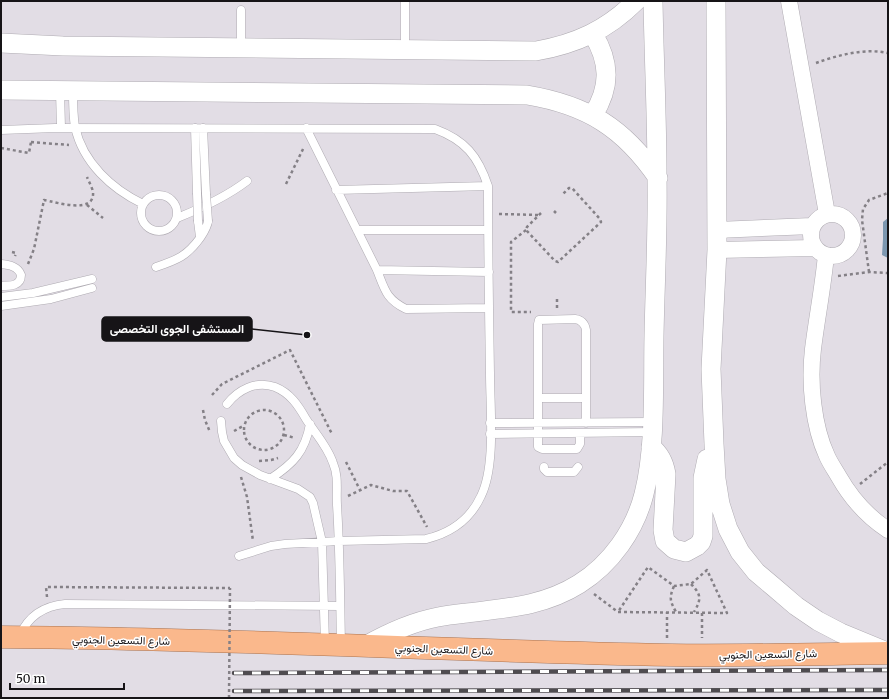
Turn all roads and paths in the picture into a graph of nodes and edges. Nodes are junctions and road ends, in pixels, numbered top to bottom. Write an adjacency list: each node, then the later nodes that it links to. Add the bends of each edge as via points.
1 (405, 1): 10 (lane)
2 (636, 1): 7 (street)
3 (653, 1): 27 (street)
4 (716, 1): 44 (street)
5 (789, 1): 12 (street)
6 (241, 10): 9 (lane)
7 (593, 34): 10 (street, via 568,44 536,51); 15 (street, via 603,54 606,76 602,96)
8 (1, 43): 9 (street)
9 (241, 48): 10 (street)
10 (405, 50)
11 (888, 53): 12 (path, via 876,51 843,55)
12 (800, 68): 37 (street)
13 (1, 90): 14 (street)
14 (67, 90): 15 (street, via 527,95 568,104); 17 (lane); 18 (lane)
15 (593, 115): 27 (street, via 634,147)
16 (33, 128): 17 (lane); 21 (lane); 22 (path)
17 (61, 128): 18 (lane)
18 (75, 128): 19 (lane); 35 (lane, via 83,148 102,175 118,190)
19 (199, 128): 20 (lane); 45 (lane, bridge, via 197,193); 45 (lane, bridge, via 208,221)
20 (306, 128): 30 (lane, via 435,129 454,138 471,152 479,163); 31 (lane)
21 (1, 130)
22 (31, 142): 23 (path); 24 (path, via 29,153)
23 (73, 145)
24 (1, 148)
25 (300, 152): 29 (path)
26 (86, 174): 34 (path, via 93,193)
27 (658, 178): 78 (street)
28 (248, 180): 39 (lane, via 225,196)
29 (286, 184)
30 (488, 186): 31 (lane); 36 (lane)
31 (336, 190): 41 (lane)
32 (888, 193): 52 (path, via 869,200 863,209 862,220)
33 (562, 195): 43 (path, via 572,188 600,219 600,223 557,262)
34 (87, 204): 38 (path); 54 (path, via 78,206 44,200 34,249)
35 (143, 204): 39 (lane, via 154,195 167,196 176,205); 39 (lane, via 140,215 151,230 170,228)
36 (488, 214): 42 (lane); 43 (path, via 540,214)
37 (827, 214): 40 (street); 47 (street, via 845,218 851,226 853,235 851,244 845,252 836,256)
38 (103, 218)
39 (177, 218)
40 (812, 226): 44 (street); 47 (street, via 811,242)
41 (357, 230): 42 (lane); 50 (lane)
42 (488, 230): 51 (lane)
43 (526, 230): 61 (path, via 511,242 511,312)
44 (717, 230): 46 (street)
45 (200, 237): 49 (lane, via 186,255)
46 (717, 250): 47 (street); 81 (street, via 711,369)
47 (821, 252): 55 (street)
48 (1, 264): 54 (lane, via 20,270)
49 (156, 267)
50 (377, 270): 51 (lane); 60 (lane, via 387,294 395,303 406,309)
51 (489, 272): 60 (lane)
52 (869, 272): 53 (path); 55 (path)
53 (888, 273)
54 (21, 275): 56 (lane, via 15,285)
55 (824, 278): 89 (street, via 813,350 812,391 817,427 827,456)
56 (1, 286)
57 (1, 297): 59 (lane, via 92,283 51,299)
58 (557, 299): 62 (path)
59 (1, 306)
60 (489, 308): 68 (lane)
61 (534, 312)
62 (557, 312)
63 (538, 398): 64 (lane); 64 (lane, via 539,320 575,319 584,324 586,330); 69 (lane)
64 (586, 398): 70 (lane)
65 (227, 404): 71 (lane, via 232,397 247,388 273,386 292,398)
66 (203, 410): 74 (path)
67 (221, 420): 88 (lane, via 224,441 234,458)
68 (490, 423): 69 (lane); 77 (lane)
69 (538, 423): 70 (lane); 75 (lane)
70 (586, 423): 78 (lane)
71 (310, 424): 88 (lane, via 304,447 290,465); 90 (lane, via 334,463 338,484)
72 (244, 425): 72 (path, via 245,438 253,448 259,450 277,446 284,435 279,416 268,410 250,414); 73 (path, via 231,433)
73 (231, 429)
74 (210, 433)
75 (538, 433): 76 (lane); 76 (lane, via 538,447 545,452 578,451); 77 (lane)
76 (580, 433): 78 (lane)
77 (490, 434): 92 (lane, via 488,474 475,507 458,526)
78 (652, 434): 81 (street, via 666,474 665,541 669,546 686,552 697,546 703,536 704,471); 97 (street, via 644,493 631,528 609,559)
79 (295, 438): 80 (path)
80 (292, 444)
81 (714, 444): 111 (street, via 720,504 728,529 740,552 756,572 818,621)
82 (283, 454): 83 (path, via 271,460)
83 (257, 461)
84 (888, 462): 89 (path)
85 (544, 467): 86 (lane, via 547,472 574,472)
86 (578, 467)
87 (239, 474): 95 (path, via 247,497)
88 (270, 479): 94 (lane, via 298,489 310,497 316,508)
89 (849, 493): 91 (street, via 877,524)
90 (337, 501): 92 (path, via 371,485 393,491 407,491); 93 (lane)
91 (888, 530)
92 (433, 538): 93 (lane)
93 (340, 541): 94 (lane); 101 (lane)
94 (322, 542): 95 (lane, via 277,545); 100 (lane)
95 (254, 551): 96 (lane)
96 (239, 556)
97 (580, 583): 103 (path); 110 (street, via 538,603 439,616 411,624)
98 (690, 584): 99 (path); 106 (path, via 700,596 700,602); 107 (path, via 707,570 727,613)
99 (674, 586): 103 (path, via 648,567); 105 (path, via 670,595)
100 (324, 606): 101 (lane); 102 (lane, via 65,604); 109 (lane)
101 (340, 606): 109 (lane)
102 (48, 607): 108 (lane); 114 (path, bridge, via 46,587 230,588)
103 (618, 612): 104 (path)
104 (667, 612): 105 (path); 112 (path)
105 (676, 612): 106 (path)
106 (693, 613): 107 (path)
107 (702, 613): 113 (path)
108 (10, 637): 109 (highway, شارع التسعين الجنوبي)
109 (333, 645): 110 (highway, شارع التسعين الجنوبي)
110 (365, 646): 112 (highway, شارع التسعين الجنوبي)
111 (888, 653): 113 (highway, شارع التسعين الجنوبي)
112 (666, 654): 113 (highway, شارع التسعين الجنوبي)
113 (702, 655)
114 (229, 698)

